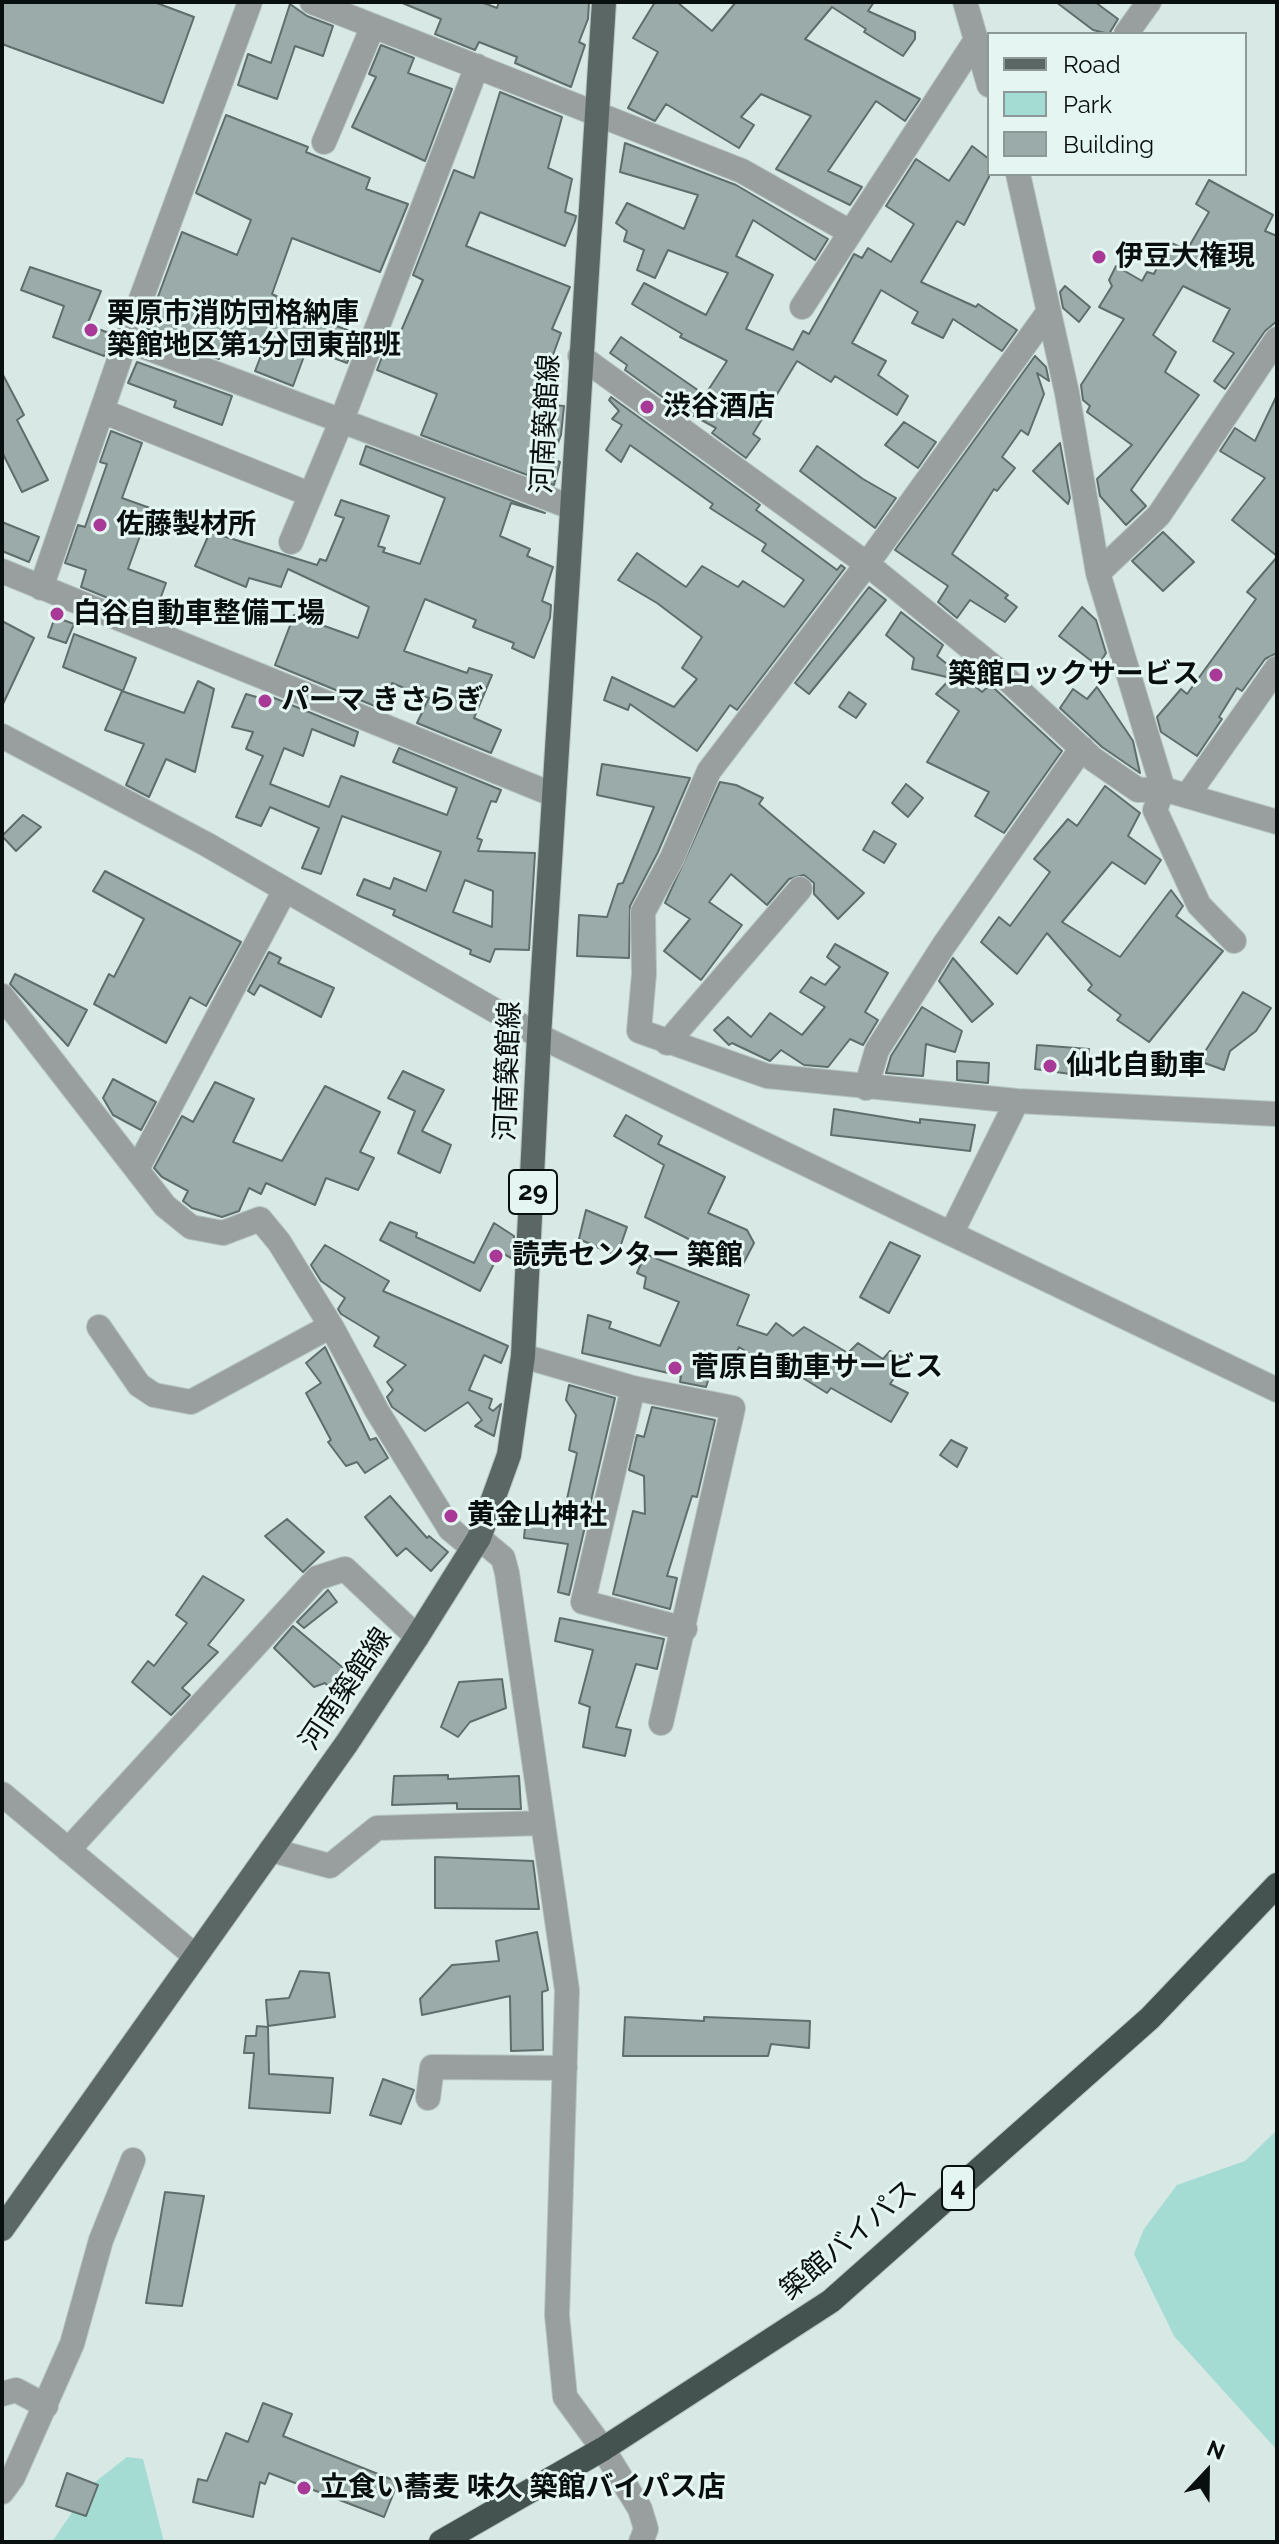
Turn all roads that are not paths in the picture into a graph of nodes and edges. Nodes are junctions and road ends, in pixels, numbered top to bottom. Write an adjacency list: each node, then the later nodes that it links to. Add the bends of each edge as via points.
1 (250, 2): 18 (street)
2 (312, 2): 6 (street)
3 (604, 2): 11 (main road, 河南築館線 / 29)
4 (965, 2): 8 (street)
5 (1149, 2): 7 (street)
6 (373, 26): 9 (street); 12 (street)
7 (1127, 32)
8 (974, 43): 10 (street); 14 (street)
9 (477, 66): 11 (street); 21 (street)
10 (987, 79)
11 (598, 113): 14 (street, via 742,171); 19 (main road, 河南築館線 / 29)
12 (324, 142)
13 (1022, 177): 16 (street)
14 (850, 232): 15 (street)
15 (802, 307)
16 (1047, 314): 25 (street); 27 (street, via 1067,393)
17 (1277, 339): 27 (street, via 1159,515)
18 (126, 340): 20 (street); 21 (street)
19 (580, 356): 23 (main road, 河南築館線 / 29); 25 (street)
20 (102, 411): 22 (street); 28 (street)
21 (341, 422): 22 (street); 23 (street)
22 (309, 494): 24 (street)
23 (571, 507): 33 (main road, 河南築館線 / 29)
24 (291, 542)
25 (867, 564): 31 (street, via 995,668); 41 (street, via 709,771 643,912 639,1031)
26 (2, 571): 28 (street)
27 (1098, 573): 32 (street)
28 (41, 588): 33 (street)
29 (1277, 668): 34 (street)
30 (2, 736): 37 (street)
31 (1082, 748): 32 (street, via 1138,790); 42 (street, via 877,1050)
32 (1163, 789): 34 (street); 38 (street, via 1155,810 1199,905)
33 (554, 795): 40 (main road, 河南築館線 / 29)
34 (1187, 796): 35 (street)
35 (1277, 822)
36 (800, 889): 41 (street)
37 (285, 890): 40 (street); 45 (street)
38 (1234, 941)
39 (2, 996): 45 (street)
40 (539, 1036): 46 (street); 49 (main road, 河南築館線 / 29)
41 (667, 1043): 42 (street, via 767,1076)
42 (866, 1088): 43 (street)
43 (1017, 1101): 44 (street); 46 (street)
44 (1277, 1114)
45 (137, 1169): 47 (street, via 165,1206 191,1227 223,1233 260,1219)
46 (952, 1232): 51 (street)
47 (331, 1326): 48 (street, via 191,1402 154,1395 139,1385); 52 (street, via 450,1529)
48 (99, 1327)
49 (523, 1356): 50 (street); 52 (main road, 河南築館線 / 29, via 509,1455)
50 (633, 1388): 53 (street, via 583,1602); 53 (street, via 733,1408)
51 (1277, 1390)
52 (476, 1543): 54 (main road, 河南築館線 / 29); 57 (street, via 503,1558 507,1573)
53 (685, 1629): 55 (street)
54 (417, 1637): 58 (street, via 345,1569 317,1578); 59 (main road, 河南築館線 / 29)
55 (661, 1723)
56 (2, 1794): 58 (street)
57 (543, 1823): 59 (street, via 377,1828 330,1866); 62 (street, via 567,1990)
58 (68, 1850): 61 (street)
59 (271, 1850): 61 (main road, 河南築館線 / 29)
60 (1277, 1885): 68 (highway, 築館バイパス / 4, via 1150,2018 831,2301)
61 (195, 1956): 65 (main road, 河南築館線 / 29)
62 (565, 2068): 63 (street, via 432,2067); 68 (street, via 557,2315 565,2397)
63 (428, 2098)
64 (133, 2160): 67 (street)
65 (2, 2229)
66 (2, 2394): 67 (street, via 16,2390)
67 (46, 2406): 69 (street)
68 (603, 2449): 70 (highway, 築館バイパス / 4); 71 (street, via 640,2509 646,2529)
69 (2, 2492)
70 (441, 2542)
71 (641, 2542)

